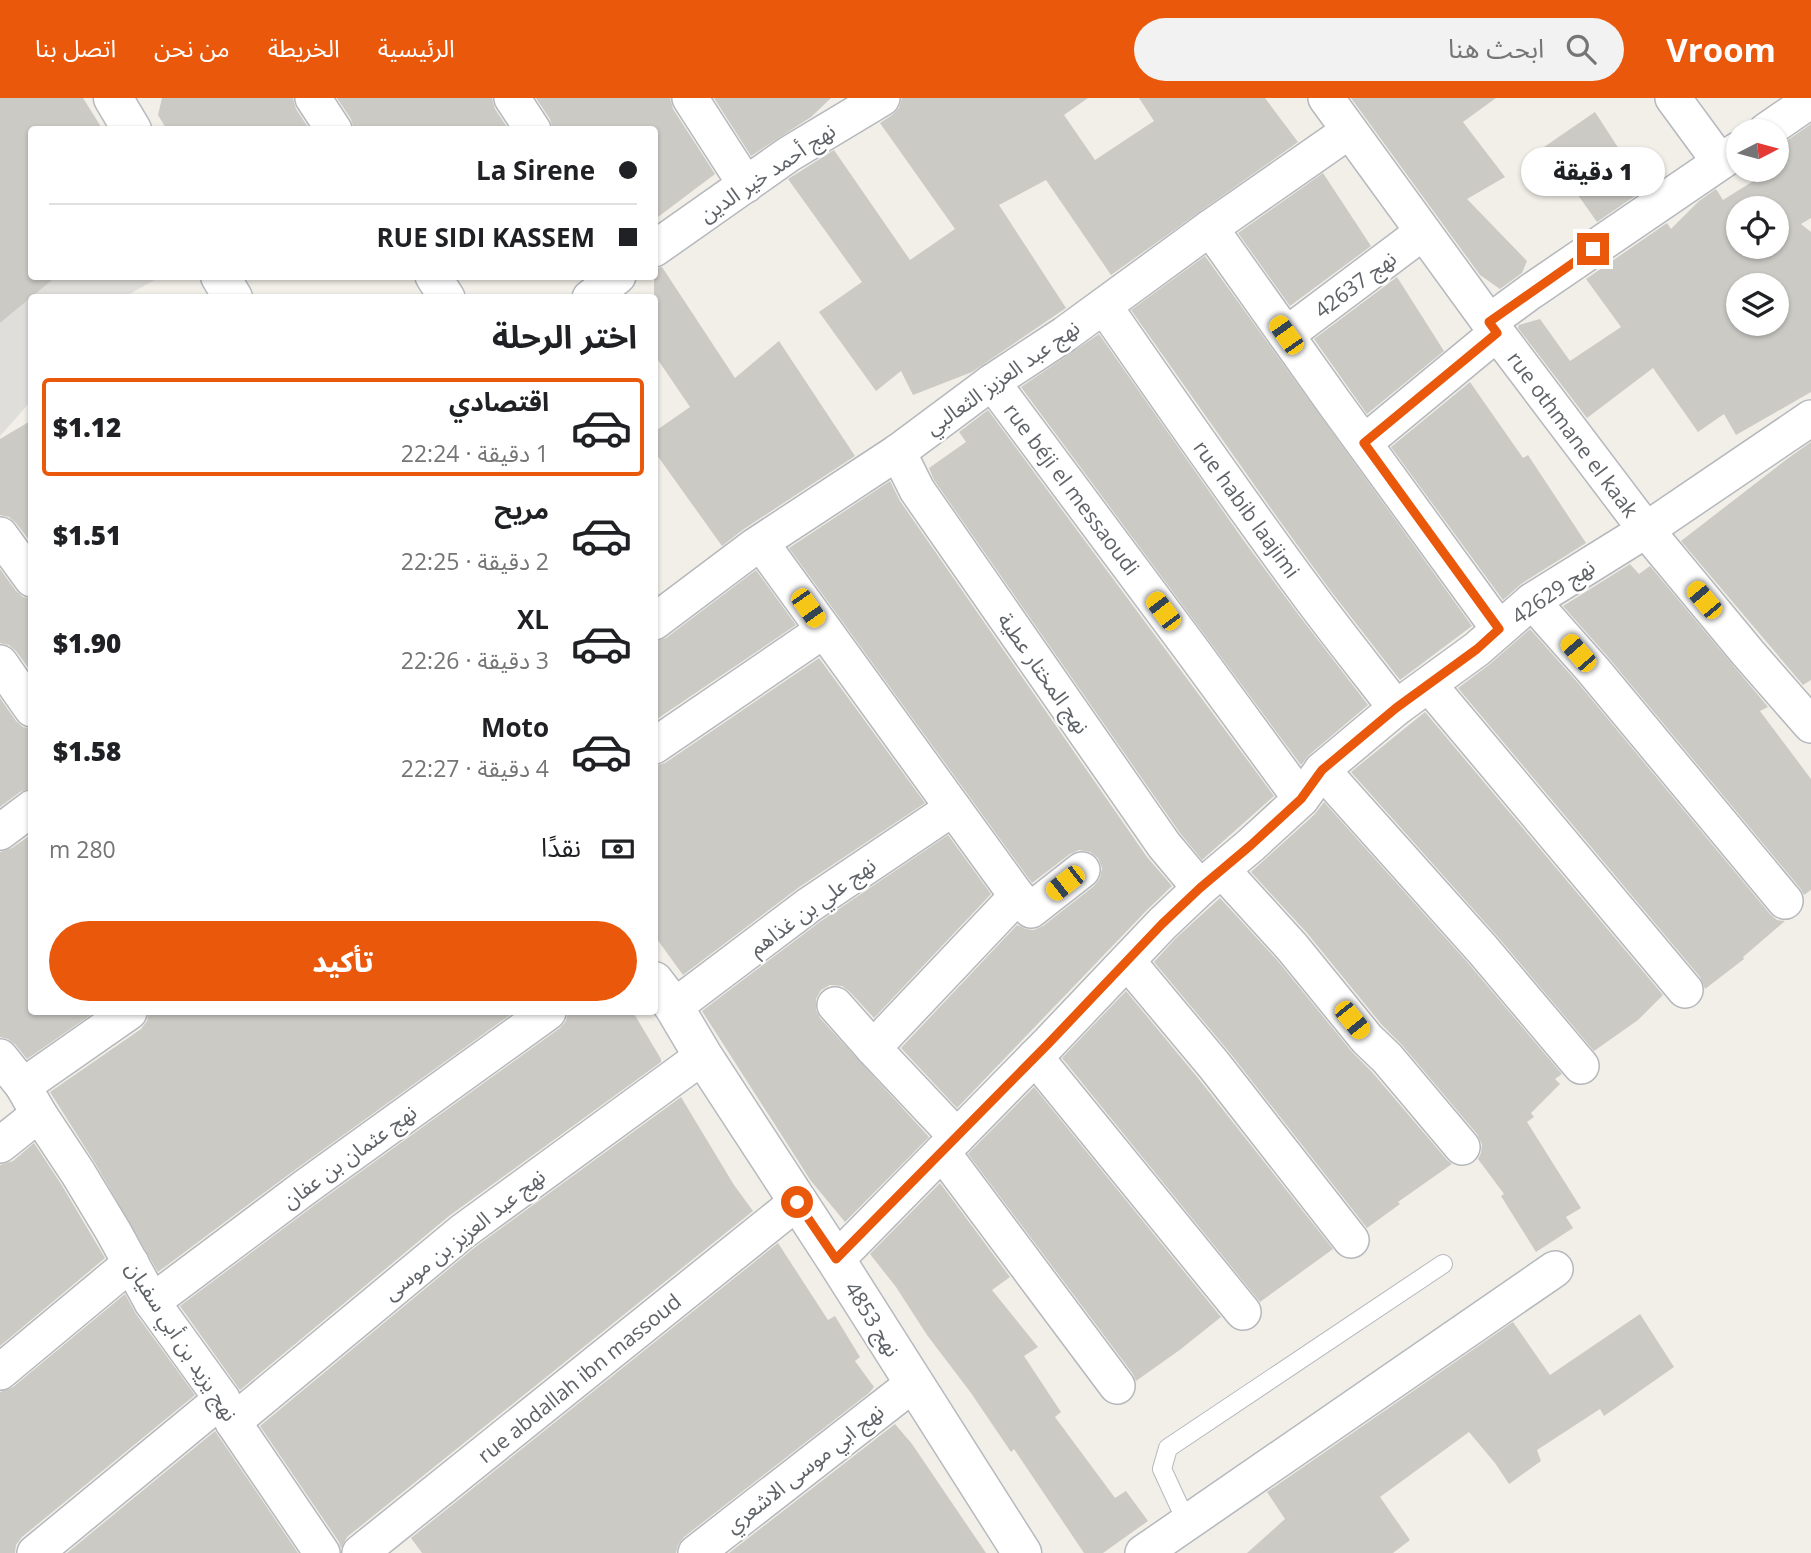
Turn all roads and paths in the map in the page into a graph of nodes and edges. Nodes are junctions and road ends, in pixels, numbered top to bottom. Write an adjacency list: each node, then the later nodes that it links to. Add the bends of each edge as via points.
1 (313, 98): 9 (street)
2 (512, 98): 10 (street)
3 (690, 98): 14 (street)
4 (881, 98): 14 (street, نهج أحمد خير الدين)
5 (1326, 98): 11 (street, rue othmane el kaak)
6 (1673, 98): 12 (street)
7 (1811, 100): 8 (street)
8 (1783, 119)
9 (331, 126)
10 (530, 126)
11 (1349, 131): 15 (street, نهج عبد العزيز الثعالبي); 16 (street, rue othmane el kaak)
12 (1726, 153)
13 (1726, 158): 21 (street)
14 (746, 185): 17 (street, نهج أحمد خير الدين)
15 (1210, 228): 20 (street, نهج عبد العزيز الثعالبي); 22 (street)
16 (1423, 232): 21 (street, rue othmane el kaak); 22 (street, نهج 42637)
17 (658, 246)
18 (613, 280): 19 (street)
19 (595, 294)
20 (1104, 306): 23 (street, نهج عبد العزيز الثعالبي); 38 (street, rue habib laajimi, via 1213,464)
21 (1493, 328): 25 (street); 27 (street, rue othmane el kaak)
22 (1286, 335): 25 (street)
23 (992, 383): 26 (street, نهج عبد العزيز الثعالبي); 42 (street, rue béji el messaoudi)
24 (1811, 418): 27 (street, نهج 42629)
25 (1364, 443): 33 (street)
26 (898, 452): 29 (street, نهج عبد العزيز الثعالبي); 47 (street, نهج المختار عطية, via 917,490 1164,845)
27 (1646, 530): 31 (street, نهج 42629); 39 (street, rue othmane el kaak)
28 (0, 534): 30 (street)
29 (761, 543): 32 (street, نهج عبد العزيز الثعالبي); 34 (street)
30 (28, 573)
31 (1532, 601): 33 (street, نهج 42629); 49 (street)
32 (658, 619)
33 (1499, 629): 36 (street, نهج 42629)
34 (824, 631): 40 (street); 43 (street)
35 (0, 663): 37 (street)
36 (1429, 685): 38 (street, نهج 42629); 51 (street)
37 (28, 703)
38 (1396, 708): 41 (street, نهج 42629)
39 (1811, 725)
40 (658, 743)
41 (1322, 770): 42 (street, نهج 42629); 60 (street)
42 (1301, 799): 47 (street, نهج 42629)
43 (953, 808): 48 (street); 52 (street, نهج علي بن غذاهم, via 809,905)
44 (28, 811): 45 (street)
45 (0, 832)
46 (1082, 870): 48 (street, via 1031,910)
47 (1211, 879): 50 (street, نهج 42629); 64 (street, نهج المختار عطية, via 1292,947)
48 (1017, 895): 56 (street)
49 (1785, 901)
50 (1127, 961): 59 (street, نهج 42629); 66 (street)
51 (1685, 990)
52 (664, 994): 57 (street, نهج 4853)
53 (835, 1005): 56 (street)
54 (126, 1015): 61 (street)
55 (544, 1015): 71 (street, نهج عثمان بن عفان)
56 (873, 1048): 62 (street)
57 (703, 1056): 65 (street, نهج 4853); 76 (street, نهج عبد العزيز بن موسى)
58 (0, 1057): 61 (street, نهج يزيد بن أبي سفيان)
59 (1035, 1057): 62 (street, نهج 42629); 72 (street)
60 (1581, 1066)
61 (31, 1100): 63 (street); 68 (street, نهج يزيد بن أبي سفيان)
62 (949, 1144): 67 (street, نهج 42629); 75 (street)
63 (0, 1145)
64 (1462, 1147)
65 (797, 1202): 67 (street, نهج 4853); 80 (street, rue abdallah ibn massoud)
66 (1351, 1240)
67 (836, 1259): 74 (street, نهج 4853)
68 (131, 1264): 71 (street, نهج يزيد بن أبي سفيان); 73 (street)
69 (1443, 1264): 77 (lane, via 1168,1448 1162,1469)
70 (1555, 1269): 77 (street)
71 (152, 1302): 76 (street, نهج يزيد بن أبي سفيان)
72 (1243, 1312)
73 (0, 1372)
74 (913, 1384): 81 (street, نهج ابي موسى الاشعري); 82 (street, نهج 4853)
75 (1117, 1386)
76 (227, 1411): 78 (street, نهج عبد العزيز بن موسى); 79 (street, نهج يزيد بن أبي سفيان)
77 (1187, 1523): 83 (street)
78 (35, 1553)
79 (322, 1553)
80 (360, 1553)
81 (696, 1553)
82 (1022, 1553)
83 (1143, 1553)

